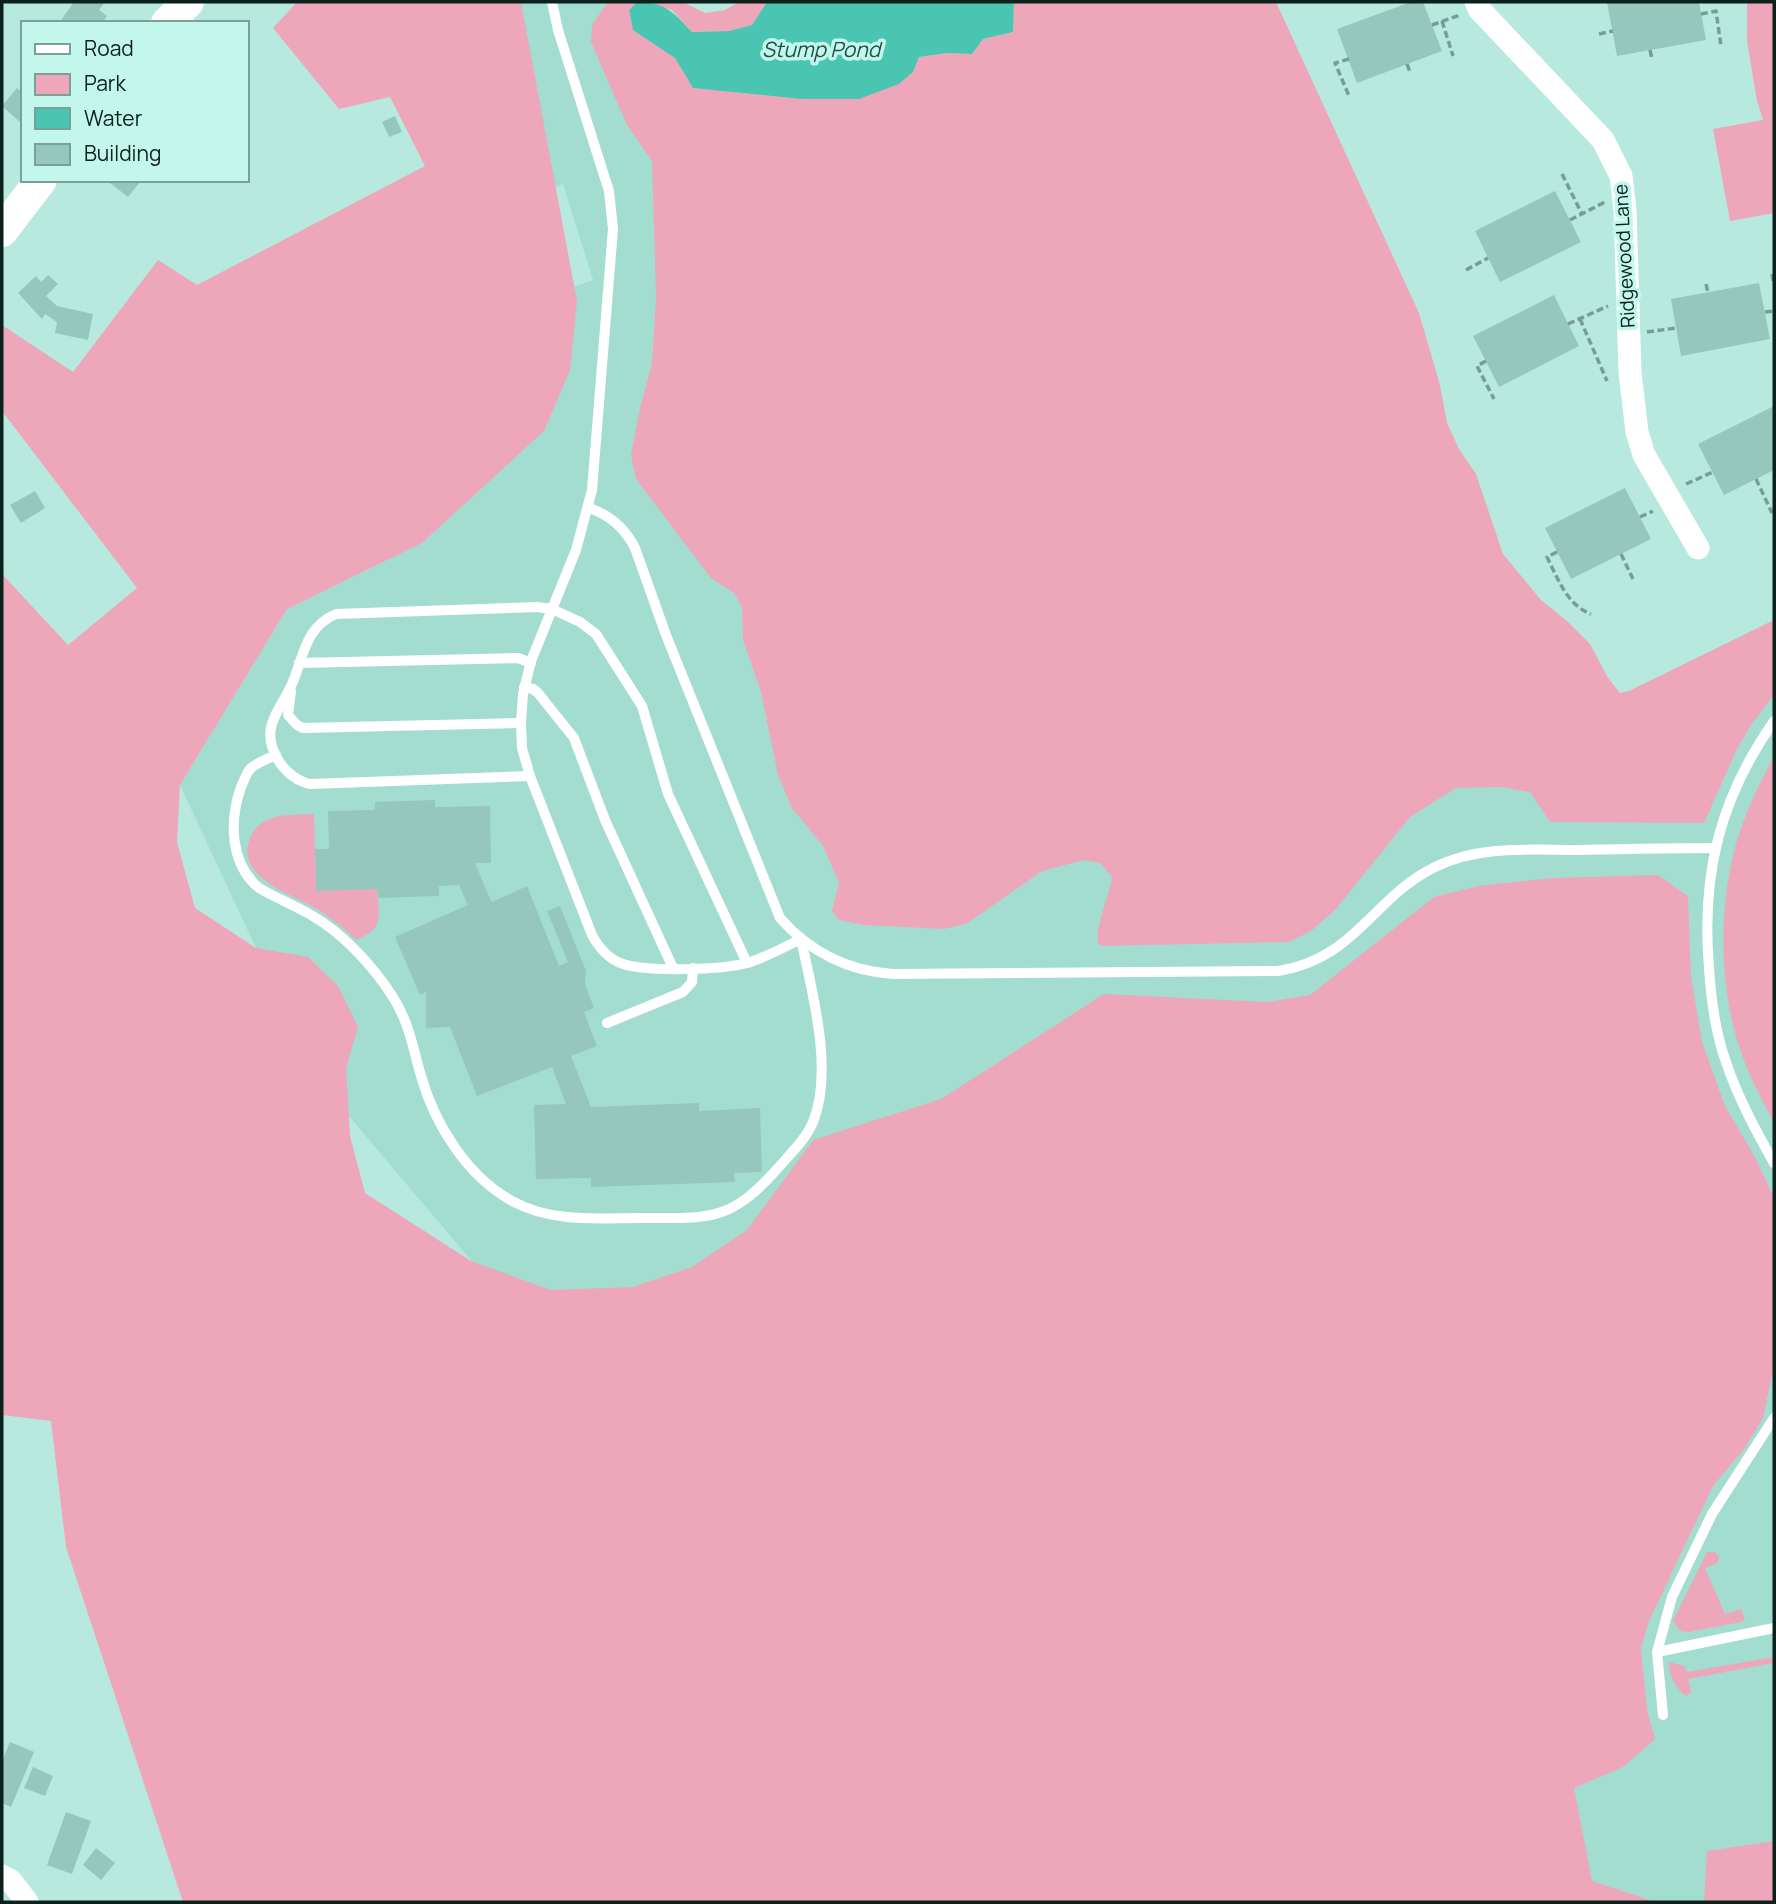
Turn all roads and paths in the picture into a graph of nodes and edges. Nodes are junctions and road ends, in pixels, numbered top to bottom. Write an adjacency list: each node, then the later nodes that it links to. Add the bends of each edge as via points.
1 (188, 2): 5 (main road)
2 (552, 2): 43 (lane, via 613,215)
3 (1478, 5): 6 (path); 20 (street, Ridgewood Lane, via 1603,140)
4 (1701, 14): 10 (path, via 1716,11)
5 (169, 21)
6 (1442, 21): 7 (path); 12 (path)
7 (1432, 25)
8 (1613, 31): 9 (path)
9 (1599, 34)
10 (1721, 46)
11 (1650, 50): 14 (path)
12 (1453, 56)
13 (1349, 59): 17 (path, via 1335,63)
14 (1652, 59)
15 (1407, 64): 16 (path)
16 (1410, 72)
17 (1349, 96)
18 (1562, 174): 21 (path)
19 (39, 182): 23 (main road)
20 (1624, 192): 21 (path); 30 (street, Ridgewood Lane)
21 (1582, 214): 22 (path)
22 (1570, 220)
23 (2, 231)
24 (1488, 258): 25 (path)
25 (1466, 270)
26 (1772, 274): 28 (path)
27 (1706, 284): 29 (path)
28 (1774, 285)
29 (1708, 293)
30 (1628, 296): 33 (path); 36 (street, Ridgewood Lane)
31 (1774, 311): 32 (path)
32 (1765, 312)
33 (1580, 318): 34 (path); 38 (path)
34 (1568, 324)
35 (1676, 328): 36 (path)
36 (1629, 335): 42 (street, Ridgewood Lane, via 1637,432)
37 (1486, 361): 39 (path, via 1477,366)
38 (1607, 381)
39 (1494, 399)
40 (1713, 472): 42 (path)
41 (1756, 479): 44 (path)
42 (1665, 494): 47 (street, Ridgewood Lane)
43 (589, 508): 49 (lane); 60 (lane, via 613,519 630,537 780,918)
44 (1772, 513)
45 (1557, 552): 50 (path, via 1547,557 1559,581 1576,605)
46 (1622, 554): 48 (path)
47 (1702, 554)
48 (1633, 579)
49 (552, 609): 51 (lane, via 336,614 310,634); 52 (lane); 61 (lane, via 596,634 642,706 668,794)
50 (1591, 614)
51 (299, 663): 52 (lane, via 514,658); 53 (lane)
52 (531, 663): 54 (lane)
53 (292, 684): 56 (lane, via 288,715 303,728); 57 (lane, via 271,725)
54 (524, 687): 56 (lane); 62 (lane, via 538,693 574,738 605,820)
55 (1774, 721): 59 (lane, via 1739,778)
56 (521, 723): 58 (lane)
57 (276, 755): 58 (lane, via 293,777 319,785); 60 (lane, via 252,768 238,796 234,840 246,873 259,888 325,923 376,974 409,1025 425,1089 456,1149 482,1179 529,1209 579,1218 692,1218 715,1215 749,1198 809,1130 819,1095 820,1034)
58 (530, 776): 62 (lane, via 597,945 622,964)
59 (1715, 848): 60 (lane, via 1500,850 1463,855 1416,877 1333,952 1278,971 893,974 856,968); 65 (lane, via 1706,913 1716,1022 1738,1095)
60 (801, 939): 61 (lane)
61 (747, 963): 63 (lane)
62 (673, 968): 63 (lane)
63 (693, 968): 64 (lane, via 692,982 683,992)
64 (607, 1023)
65 (1774, 1163)
66 (1774, 1418): 68 (lane, via 1712,1514 1672,1597)
67 (1774, 1628): 68 (lane)
68 (1657, 1652): 69 (lane)
69 (1663, 1715)
70 (2, 1875): 71 (street)
71 (27, 1902)

